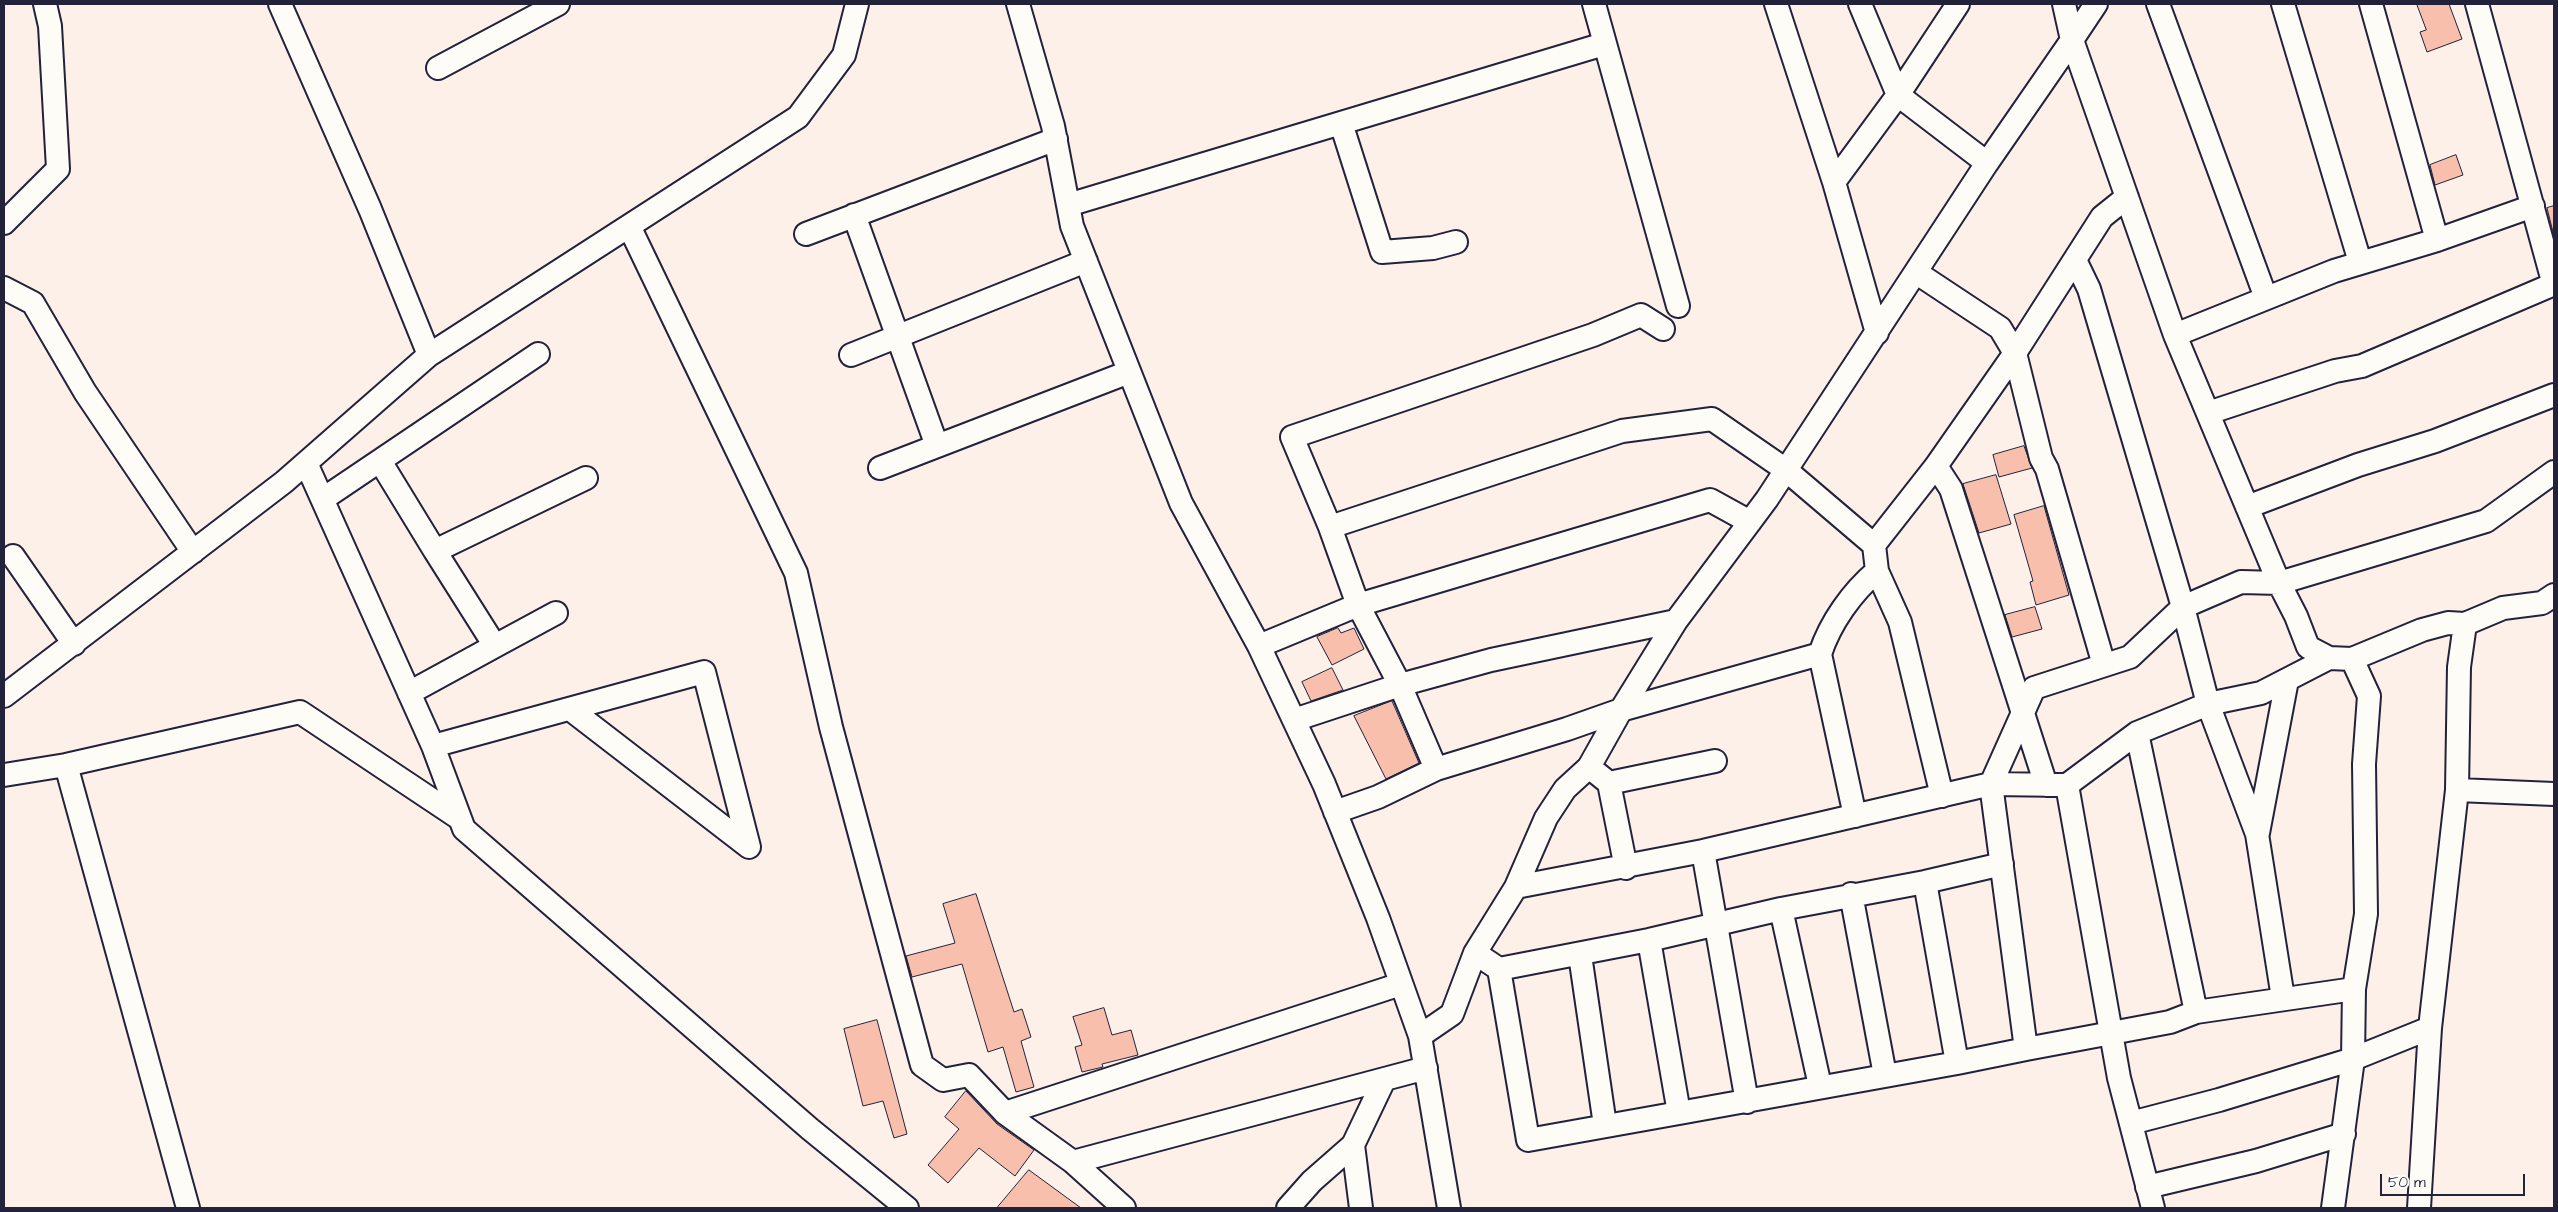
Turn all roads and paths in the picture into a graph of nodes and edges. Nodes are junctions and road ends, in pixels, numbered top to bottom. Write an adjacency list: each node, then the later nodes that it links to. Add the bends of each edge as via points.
1 (46, 4): 28 (street, via 58,169)
2 (280, 4): 47 (street, via 370,209)
3 (558, 4): 18 (street)
4 (857, 4): 29 (street, via 844,55 798,118)
5 (1018, 4): 21 (street)
6 (1594, 4): 17 (street)
7 (1776, 4): 23 (street)
8 (1860, 4): 19 (street)
9 (1958, 4): 19 (street)
10 (2064, 4): 16 (street)
11 (2096, 4): 16 (street)
12 (2158, 4): 39 (street)
13 (2283, 4): 35 (street)
14 (2371, 4): 31 (street)
15 (2477, 4): 26 (street)
16 (2072, 40): 22 (street); 24 (street)
17 (1604, 44): 20 (street); 40 (street)
18 (438, 68)
19 (1898, 95): 22 (street); 23 (street)
20 (1340, 123): 25 (street); 32 (street, via 1382,252 1433,248)
21 (1056, 139): 25 (street); 27 (street)
22 (1987, 163): 36 (street)
23 (1834, 182): 42 (street)
24 (2127, 197): 33 (street, via 2102,217); 43 (street)
25 (1068, 204): 34 (street, via 1072,226)
26 (2533, 206): 31 (street); 37 (street)
27 (854, 216): 30 (street); 44 (street)
28 (4, 223)
29 (629, 226): 47 (street); 136 (street, via 796,573 831,727 922,1065 943,1080 969,1075)
30 (806, 234)
31 (2437, 240): 35 (street)
32 (1456, 242)
33 (2075, 260): 45 (street); 72 (street, via 2089,289)
34 (1086, 262): 44 (street); 49 (street)
35 (2360, 262): 39 (street)
36 (1917, 273): 42 (street); 45 (street, via 2000,328)
37 (2554, 285): 51 (street, via 2362,366 2335,371)
38 (4, 288): 65 (street, via 33,303 85,392)
39 (2266, 298): 43 (street)
40 (1678, 306)
41 (1663, 329): 63 (street, via 1641,314 1593,335 1292,436)
42 (1877, 333): 57 (street)
43 (2175, 335): 51 (street)
44 (899, 336): 48 (street); 52 (street)
45 (2015, 352): 55 (street); 82 (street, via 2041,458 2047,469)
46 (538, 354): 53 (street)
47 (429, 355): 54 (street)
48 (851, 355)
49 (1130, 372): 52 (street); 78 (street, via 1181,503)
50 (2554, 395): 61 (street)
51 (2208, 414): 61 (street)
52 (937, 446): 56 (street)
53 (380, 461): 60 (street); 66 (street)
54 (306, 463): 60 (street); 65 (street)
55 (1936, 466): 64 (street); 90 (street, via 1951,489)
56 (880, 468)
57 (1786, 470): 62 (street); 63 (street, via 1712,420 1631,430); 64 (street)
58 (2554, 472): 69 (street, via 2486,521)
59 (586, 478): 66 (street)
60 (323, 499): 85 (street)
61 (2247, 507): 69 (street)
62 (1750, 522): 71 (street, via 1710,500); 74 (street)
63 (1330, 527): 71 (street)
64 (1874, 545): 68 (street)
65 (193, 552): 76 (street)
66 (435, 552): 77 (street)
67 (7, 553): 76 (street)
68 (1877, 571): 79 (street, via 1860,585 1825,638); 104 (street, via 1900,622)
69 (2279, 583): 72 (street, via 2241,582); 80 (street, via 2308,647)
70 (2554, 595): 75 (street, via 2542,603 2503,608)
71 (1358, 605): 78 (street); 84 (street)
72 (2184, 607): 82 (street, via 2130,656); 87 (street)
73 (556, 613): 77 (street)
74 (1676, 621): 84 (street, via 1491,660); 89 (street)
75 (2465, 624): 81 (street, via 2448,623 2422,630); 102 (street, via 2459,667)
76 (74, 644): 86 (street)
77 (495, 646): 85 (street)
78 (1259, 646): 91 (street)
79 (1820, 654): 89 (street); 106 (street)
80 (2329, 658): 81 (street); 83 (street)
81 (2352, 659): 122 (street, via 2369,696 2364,764 2366,914)
82 (2104, 665): 90 (street, via 2034,688)
83 (2286, 680): 87 (street, via 2261,693); 108 (street)
84 (1400, 685): 91 (street); 97 (street)
85 (409, 694): 93 (street)
86 (4, 696)
87 (2208, 704): 92 (street); 108 (street)
88 (570, 709): 88 (street, via 704,672 749,847 586,721); 93 (street)
89 (1621, 710): 96 (street); 97 (street)
90 (2022, 714): 100 (street); 101 (street)
91 (1294, 720): 105 (street)
92 (2137, 733): 101 (street); 124 (street)
93 (433, 746): 107 (street)
94 (1716, 761): 99 (street)
95 (66, 765): 98 (street); 107 (street, via 300,712); 145 (street)
96 (1589, 767): 99 (street); 113 (street, via 1565,789 1546,818)
97 (1436, 769): 105 (street, via 1378,797)
98 (4, 775)
99 (1609, 783): 111 (street)
100 (1991, 784): 101 (street); 104 (street); 110 (street)
101 (2056, 785): 126 (street)
102 (2457, 790): 103 (street); 125 (street)
103 (2554, 794)
104 (1942, 796): 106 (street)
105 (1336, 812): 121 (street)
106 (1855, 816): 109 (street)
107 (460, 818): 146 (street, via 464,829 810,1129)
108 (2258, 834): 123 (street)
109 (1702, 851): 111 (street); 116 (street)
110 (2002, 864): 112 (street); 128 (street)
111 (1626, 868): 113 (street)
112 (1925, 882): 114 (street); 130 (street)
113 (1516, 887): 118 (street)
114 (1851, 894): 115 (street); 132 (street)
115 (1782, 908): 116 (street); 134 (street)
116 (1715, 924): 117 (street); 135 (street)
117 (1650, 940): 119 (street); 137 (street)
118 (1475, 953): 120 (street); 127 (street, via 1452,1014)
119 (1580, 955): 120 (street); 139 (street)
120 (1499, 969): 139 (street, via 1528,1140)
121 (1401, 984): 127 (street); 136 (street)
122 (2354, 989): 123 (street); 129 (street)
123 (2283, 998): 124 (street)
124 (2196, 1012): 126 (street, via 2170,1022)
125 (2430, 1028): 129 (street); 152 (street)
126 (2111, 1034): 128 (street); 138 (street)
127 (1420, 1036): 131 (street)
128 (2026, 1049): 130 (street)
129 (2353, 1059): 138 (street); 140 (street)
130 (1957, 1063): 132 (street)
131 (1426, 1068): 133 (street); 149 (street)
132 (1885, 1075): 134 (street)
133 (1384, 1080): 141 (street); 142 (street)
134 (1820, 1086): 135 (street)
135 (1747, 1102): 137 (street)
136 (1005, 1113): 142 (street)
137 (1679, 1113): 139 (street)
138 (2130, 1123): 143 (street)
139 (1604, 1125)
140 (2344, 1134): 143 (street, via 2256,1161); 151 (street)
141 (1353, 1145): 147 (street); 148 (street)
142 (1074, 1162): 144 (street)
143 (2147, 1187): 150 (street)
144 (1119, 1207)
145 (188, 1208)
146 (908, 1208)
147 (1288, 1208)
148 (1361, 1208)
149 (1449, 1208)
150 (2152, 1208)
151 (2333, 1208)
152 (2419, 1208)

